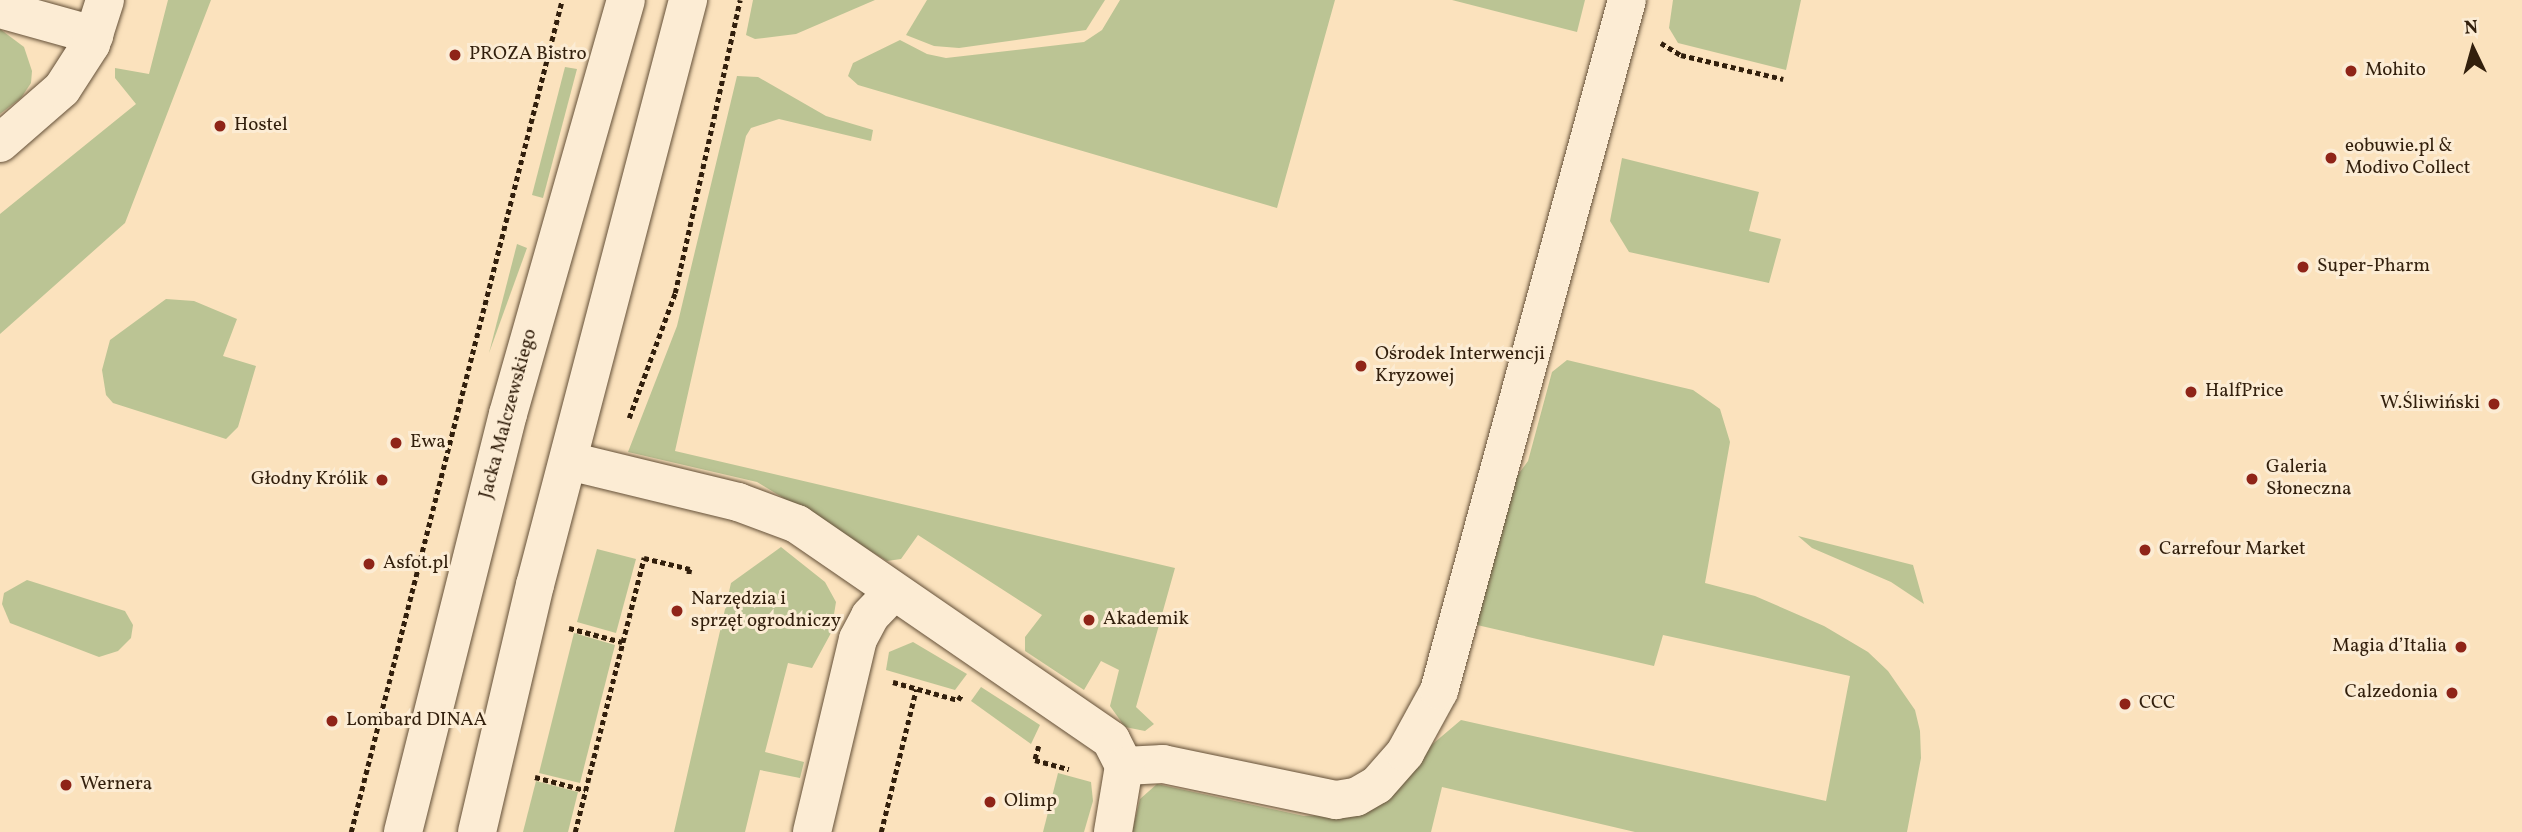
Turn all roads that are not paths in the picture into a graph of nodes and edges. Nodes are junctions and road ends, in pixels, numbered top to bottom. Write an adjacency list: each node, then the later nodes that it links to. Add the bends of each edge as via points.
1 (626, 0): 10 (street, Jacka Malczewskiego, via 495,462)
2 (688, 0): 7 (street)
3 (1627, 0): 9 (street, via 1439,691 1405,753 1377,785 1356,797 1336,800 1163,764)
4 (0, 9): 5 (street)
5 (100, 18): 6 (street, via 62,89)
6 (0, 143)
7 (569, 461): 8 (street, via 782,516); 11 (street)
8 (892, 593): 9 (street, via 1111,740); 12 (street, via 870,616 858,639)
9 (1124, 766): 13 (street)
10 (402, 832)
11 (477, 832)
12 (811, 832)
13 (1113, 832)

